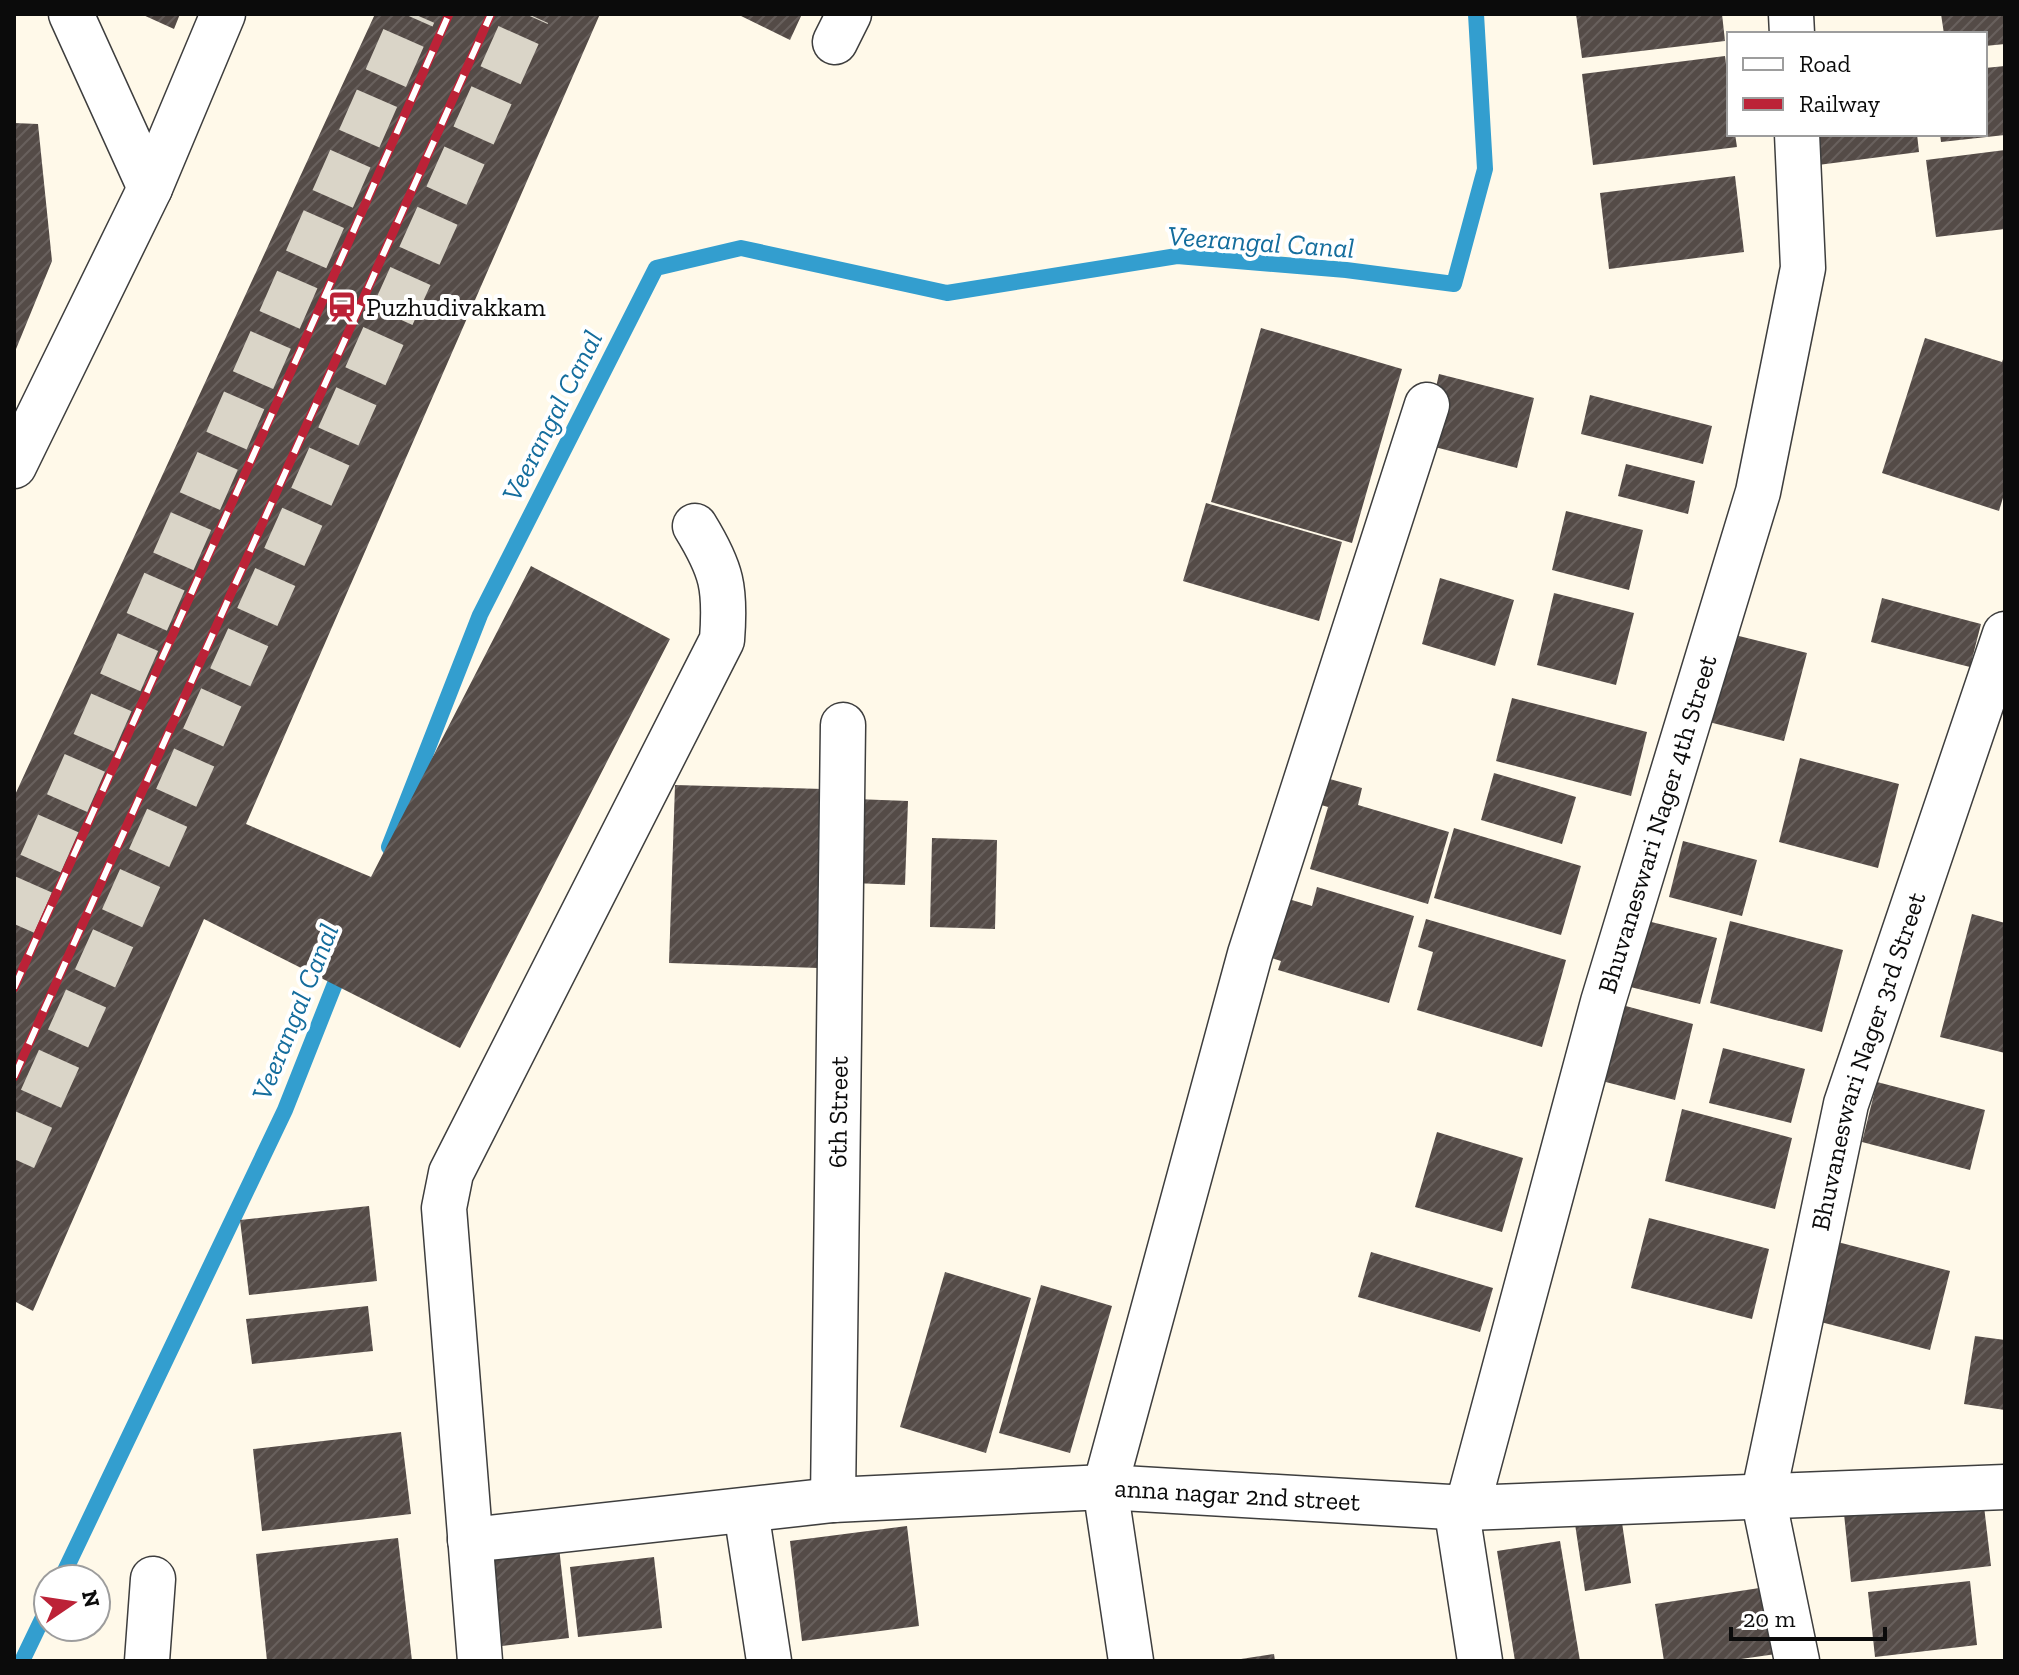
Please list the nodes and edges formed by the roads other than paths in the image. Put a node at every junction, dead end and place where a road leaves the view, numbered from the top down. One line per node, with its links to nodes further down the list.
1 (71, 14): 4 (street)
2 (223, 14): 4 (street)
3 (1797, 136): 14 (street, Bhuvaneswari Nager 4th Street)
4 (150, 188): 6 (street)
5 (1427, 405): 10 (street)
6 (14, 466)
7 (695, 526): 16 (street)
8 (2005, 634): 12 (street, Bhuvaneswari Nager 3rd Street)
9 (843, 725): 13 (street, 6th Street)
10 (1105, 1487): 13 (street, anna nagar 2nd street); 14 (street, anna nagar 2nd street); 21 (street)
11 (2005, 1487): 12 (street, anna nagar 2nd street)
12 (1763, 1497): 14 (street, anna nagar 2nd street); 23 (street)
13 (833, 1500): 15 (street, anna nagar 2nd street)
14 (1462, 1507): 22 (street)
15 (746, 1511): 16 (street, anna nagar 2nd street); 20 (street)
16 (470, 1540): 19 (street)
17 (153, 1579): 18 (street)
18 (147, 1661)
19 (480, 1661)
20 (769, 1661)
21 (1131, 1661)
22 (1480, 1661)
23 (1797, 1661)

